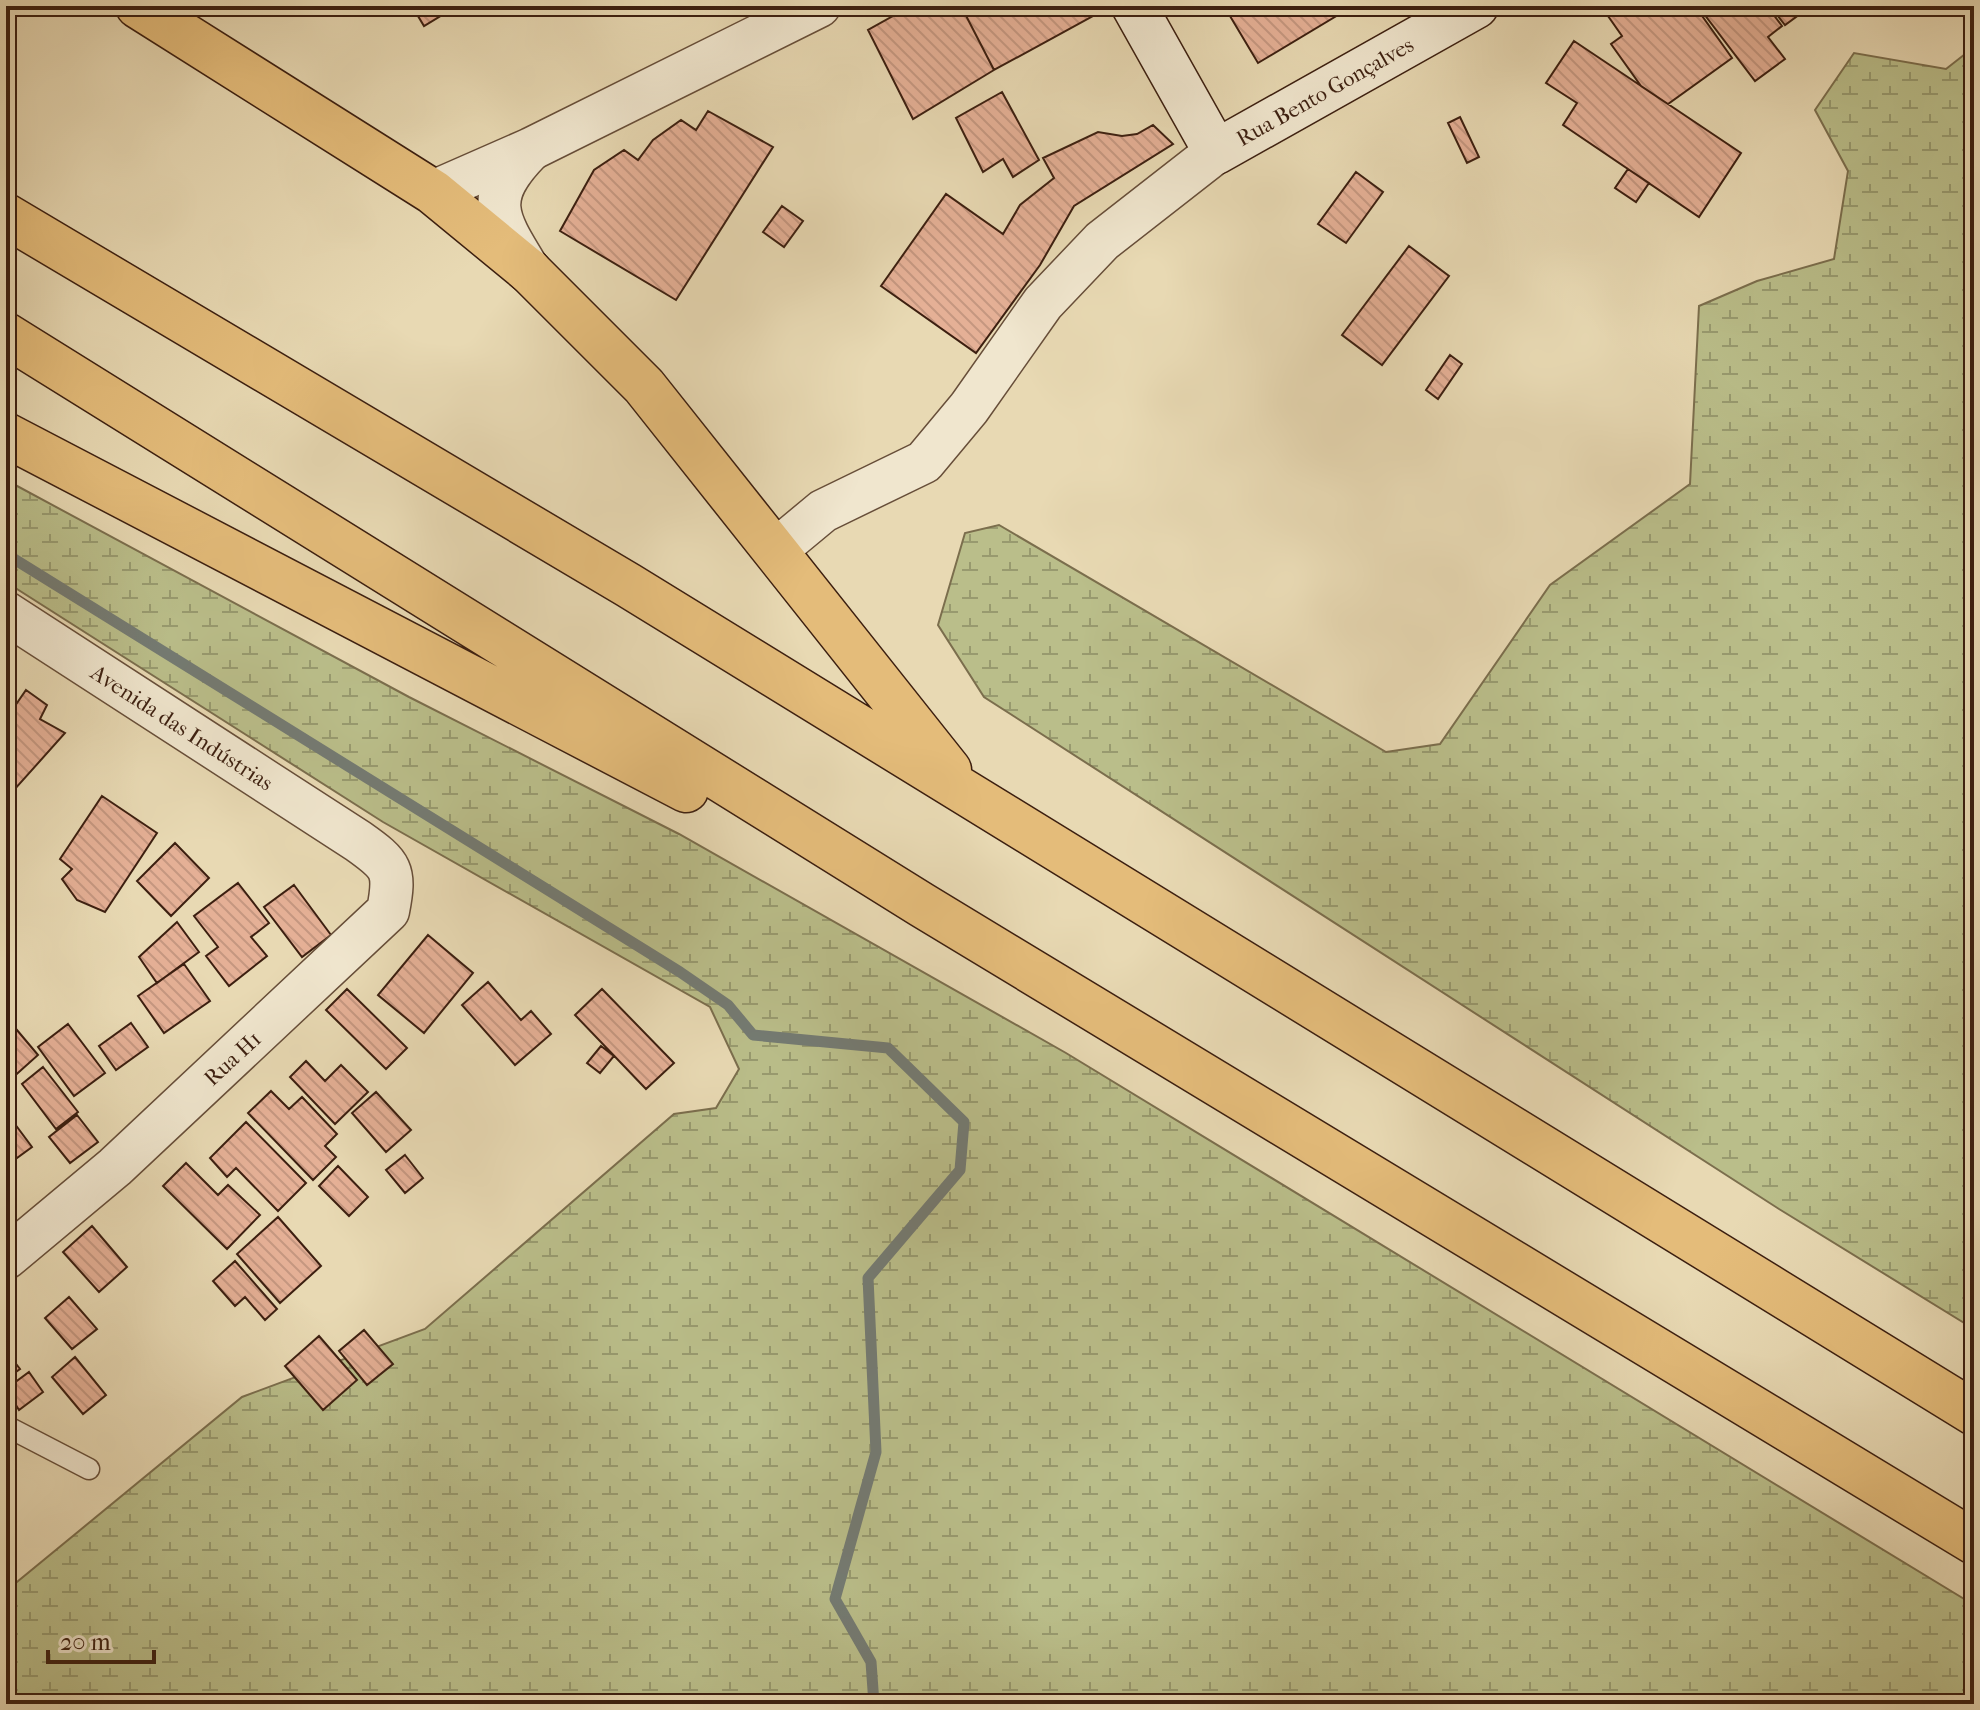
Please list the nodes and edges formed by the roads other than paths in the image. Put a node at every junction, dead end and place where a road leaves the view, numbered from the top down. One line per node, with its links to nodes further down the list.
1 (138, 6): 7 (main road)
2 (819, 6): 5 (street)
3 (1134, 6): 6 (street)
4 (1476, 6): 6 (street, Rua Bento Gonçalves)
5 (531, 149): 7 (street); 9 (street)
6 (1216, 152): 12 (street)
7 (433, 192): 9 (main road)
8 (6, 216): 14 (main road)
9 (529, 271): 12 (main road)
10 (6, 335): 16 (main road)
11 (6, 435): 16 (main road)
12 (776, 550): 14 (main road)
13 (6, 613): 15 (street, Avenida das Indústrias)
14 (967, 794): 18 (main road)
15 (358, 841): 17 (street, Rua H1)
16 (922, 905): 21 (main road)
17 (6, 1258)
18 (1974, 1413)
19 (6, 1426): 20 (lane)
20 (89, 1469)
21 (1974, 1542)

